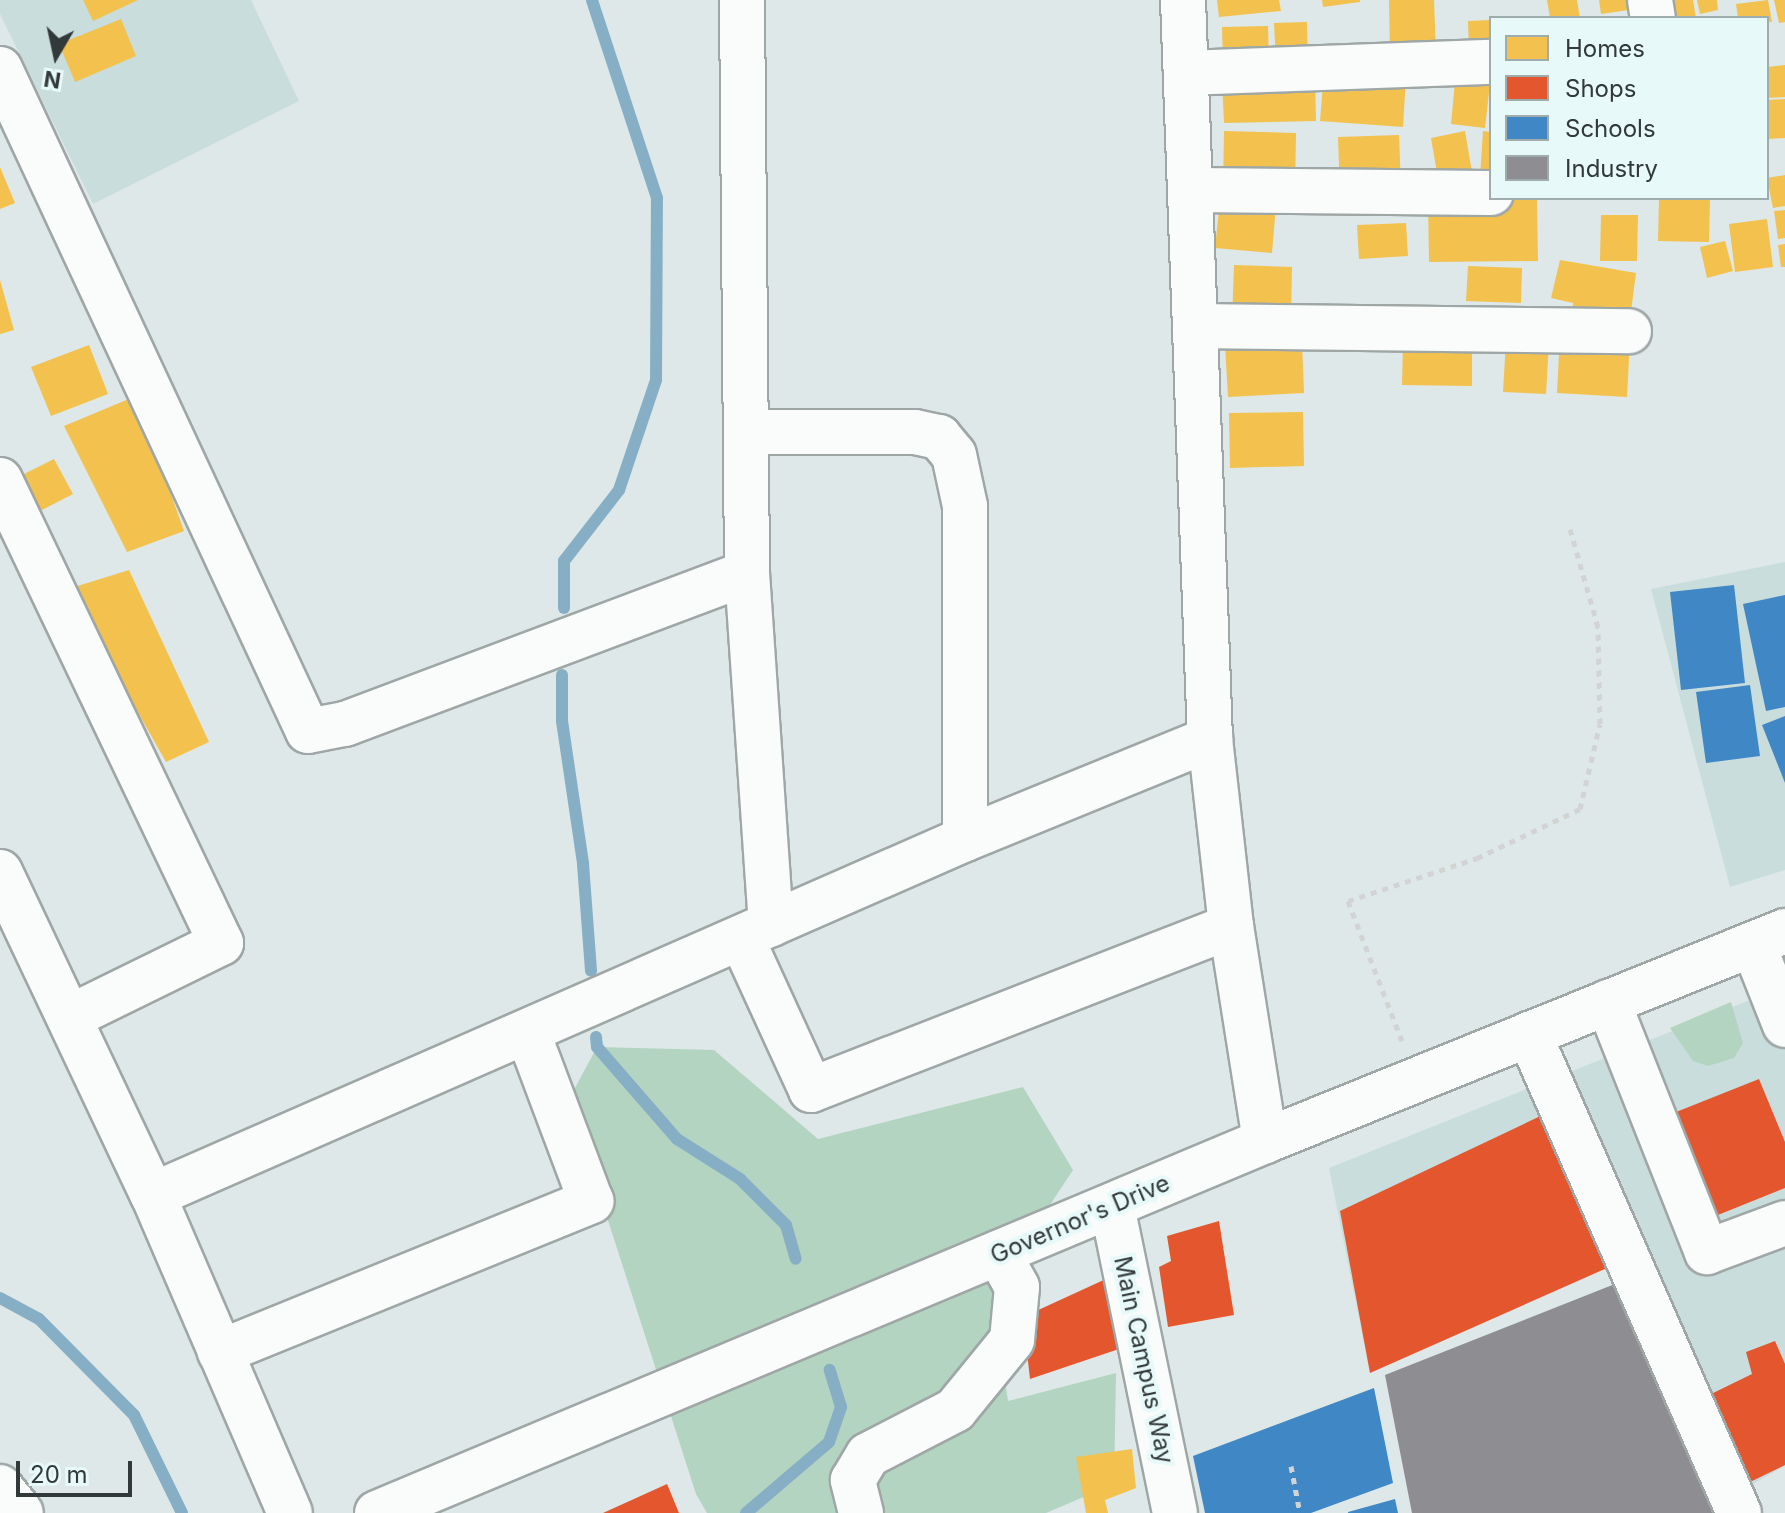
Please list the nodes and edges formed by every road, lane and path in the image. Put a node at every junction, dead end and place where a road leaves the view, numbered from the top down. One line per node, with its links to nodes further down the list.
1 (742, 0): 10 (street)
2 (1183, 0): 5 (street)
3 (1489, 62): 5 (street)
4 (0, 69): 13 (street)
5 (1186, 73): 6 (street)
6 (1192, 190): 7 (street); 8 (street)
7 (1489, 193)
8 (1195, 326): 9 (street); 14 (street)
9 (1629, 331)
10 (748, 432): 13 (street); 15 (street)
11 (0, 480): 21 (street)
12 (1570, 529): 25 (path)
13 (747, 573): 18 (street)
14 (1210, 739): 15 (street); 17 (street)
15 (965, 839): 18 (street)
16 (0, 872): 21 (street)
17 (1231, 926): 18 (street); 26 (street)
18 (756, 931): 23 (street)
19 (1769, 938): 20 (street, Governor's Drive); 22 (street)
20 (1608, 1002): 24 (street, Governor's Drive); 29 (street)
21 (70, 1017): 27 (street)
22 (1785, 1025)
23 (528, 1033): 27 (street); 31 (street)
24 (1529, 1034): 25 (street, Governor's Drive); 40 (street)
25 (1417, 1079): 26 (street, Governor's Drive)
26 (1265, 1141): 28 (street, Governor's Drive)
27 (153, 1195): 31 (street)
28 (1112, 1206): 30 (street, Governor's Drive); 38 (street, Main Campus Way)
29 (1785, 1223)
30 (998, 1253): 36 (street, Governor's Drive); 37 (street)
31 (220, 1352): 35 (street)
32 (1291, 1466): 39 (path)
33 (0, 1487): 34 (street)
34 (21, 1513)
35 (290, 1513)
36 (377, 1513)
37 (861, 1513)
38 (1175, 1513)
39 (1300, 1513)
40 (1739, 1513)

